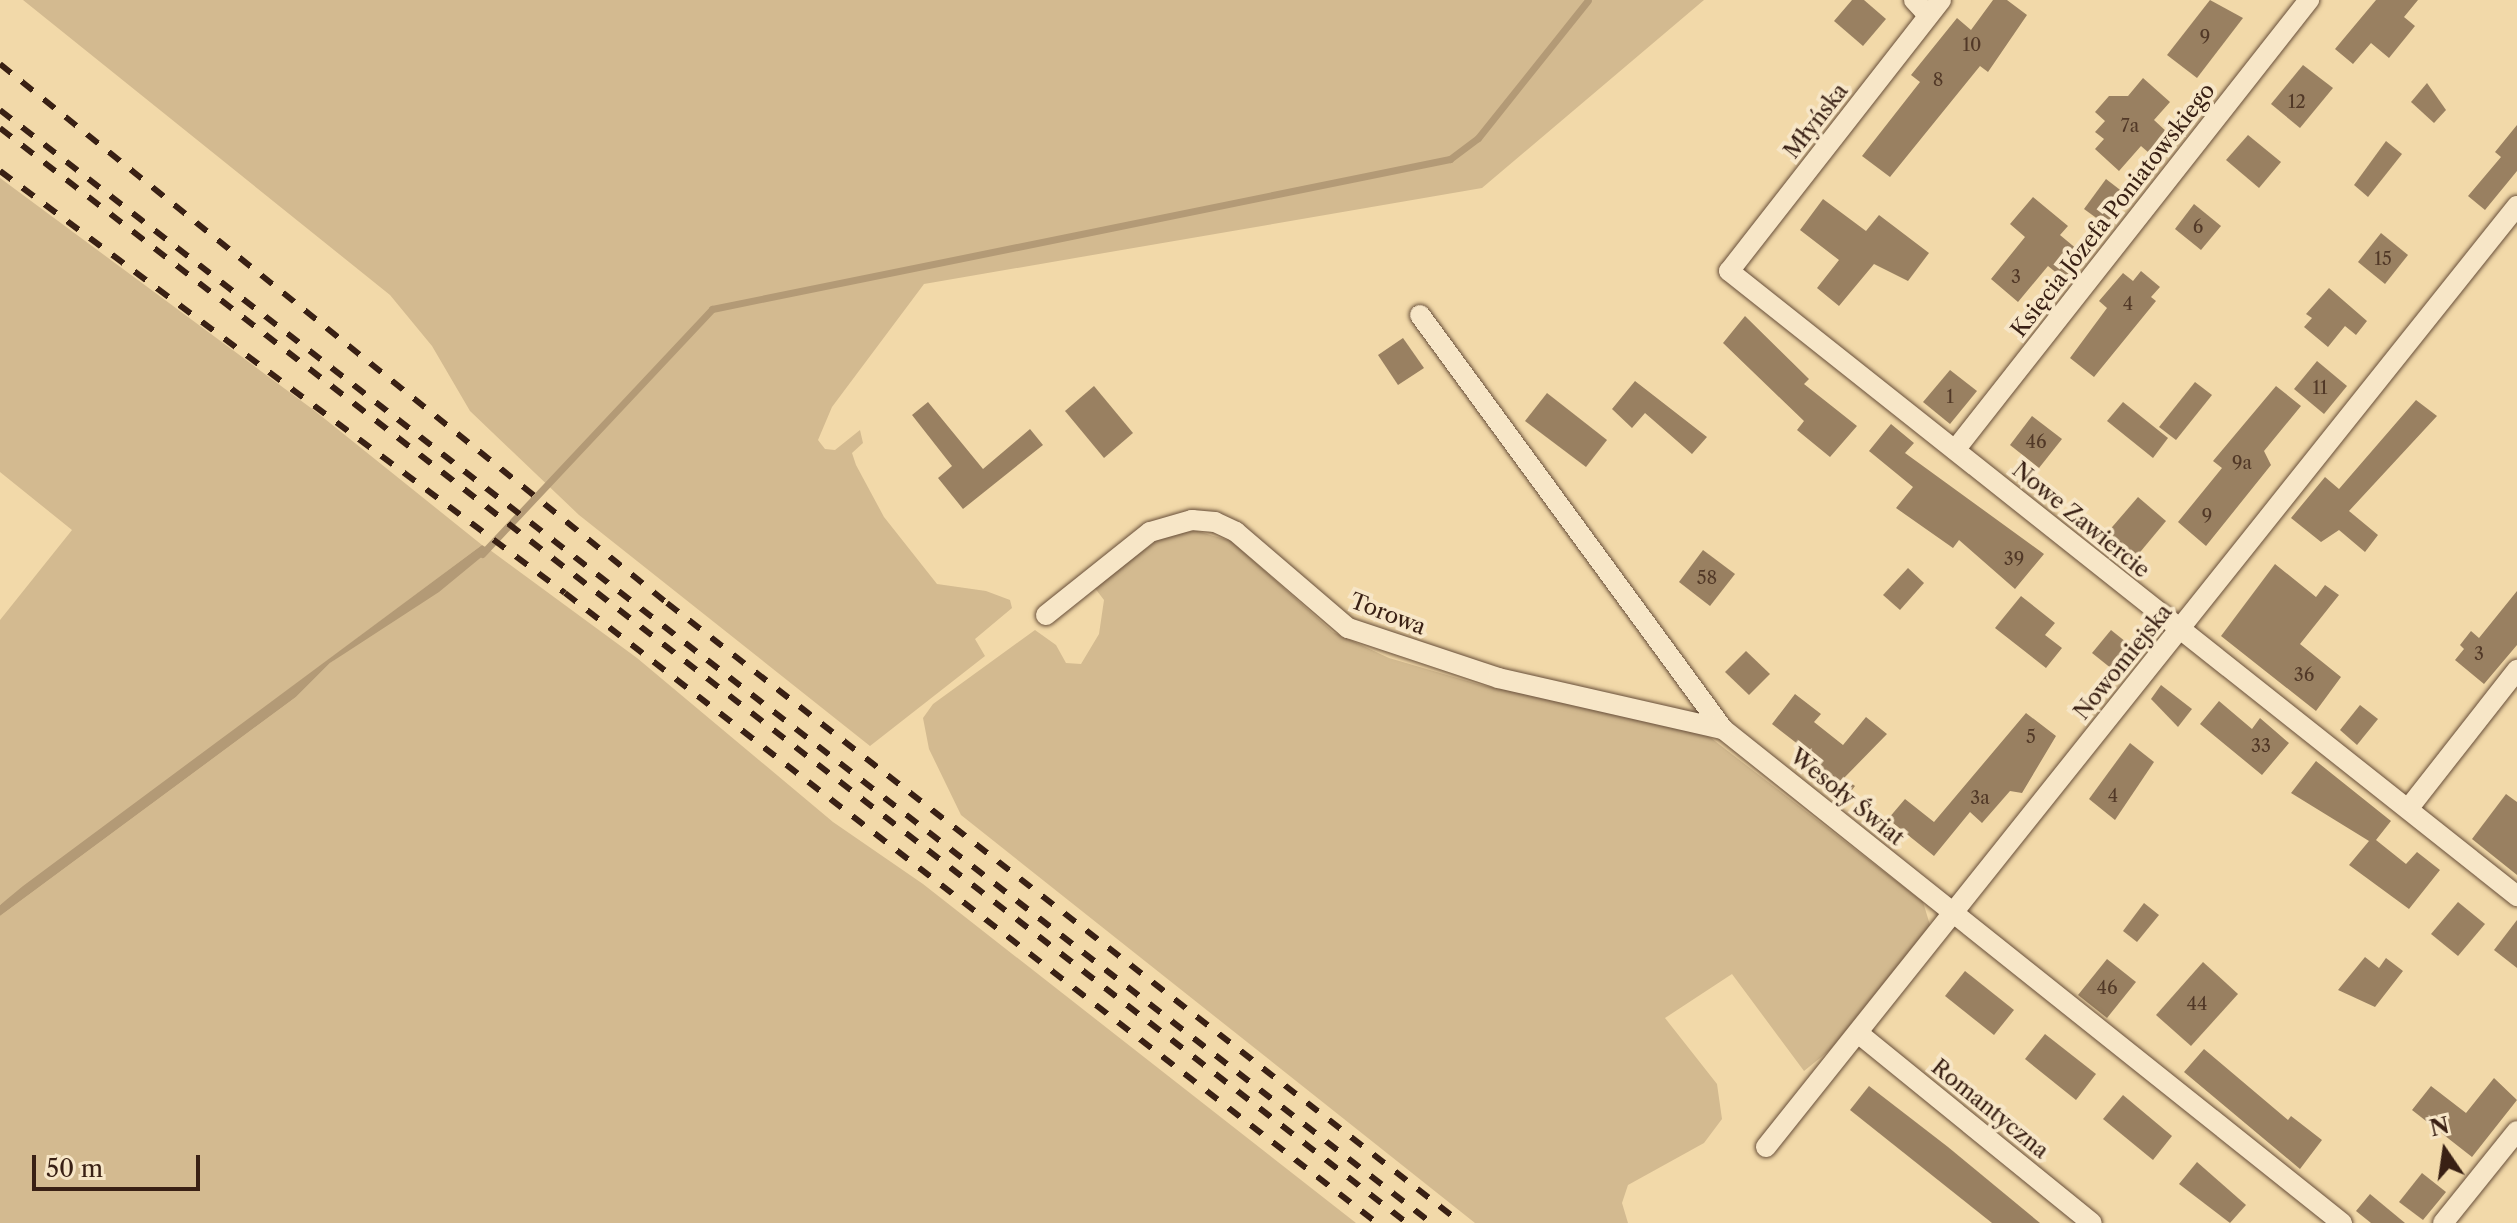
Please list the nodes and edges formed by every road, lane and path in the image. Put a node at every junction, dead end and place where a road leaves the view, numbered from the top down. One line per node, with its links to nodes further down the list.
1 (2309, 0): 6 (street, Księcia Józefa Poniatowskiego)
2 (1928, 5): 4 (street, Młyńska)
3 (2517, 206): 8 (street, Nowomiejska)
4 (1729, 271): 6 (street, Nowe Zawiercie)
5 (1420, 315): 10 (street, Wesoły Świat)
6 (1955, 450): 8 (street, Nowe Zawiercie)
7 (1046, 615): 10 (street, Torowa)
8 (2180, 630): 11 (street, Nowe Zawiercie); 13 (street, Nowomiejska)
9 (2517, 670): 11 (street)
10 (1723, 729): 13 (street, Wesoły Świat)
11 (2408, 809): 12 (street, Nowe Zawiercie)
12 (2517, 896)
13 (1951, 911): 14 (street, Nowomiejska); 18 (street, Wesoły Świat)
14 (1858, 1033): 16 (street, Nowomiejska); 17 (street, Romantyczna)
15 (2517, 1131): 19 (street)
16 (1766, 1147)
17 (2092, 1223)
18 (2342, 1223)
19 (2443, 1223)

